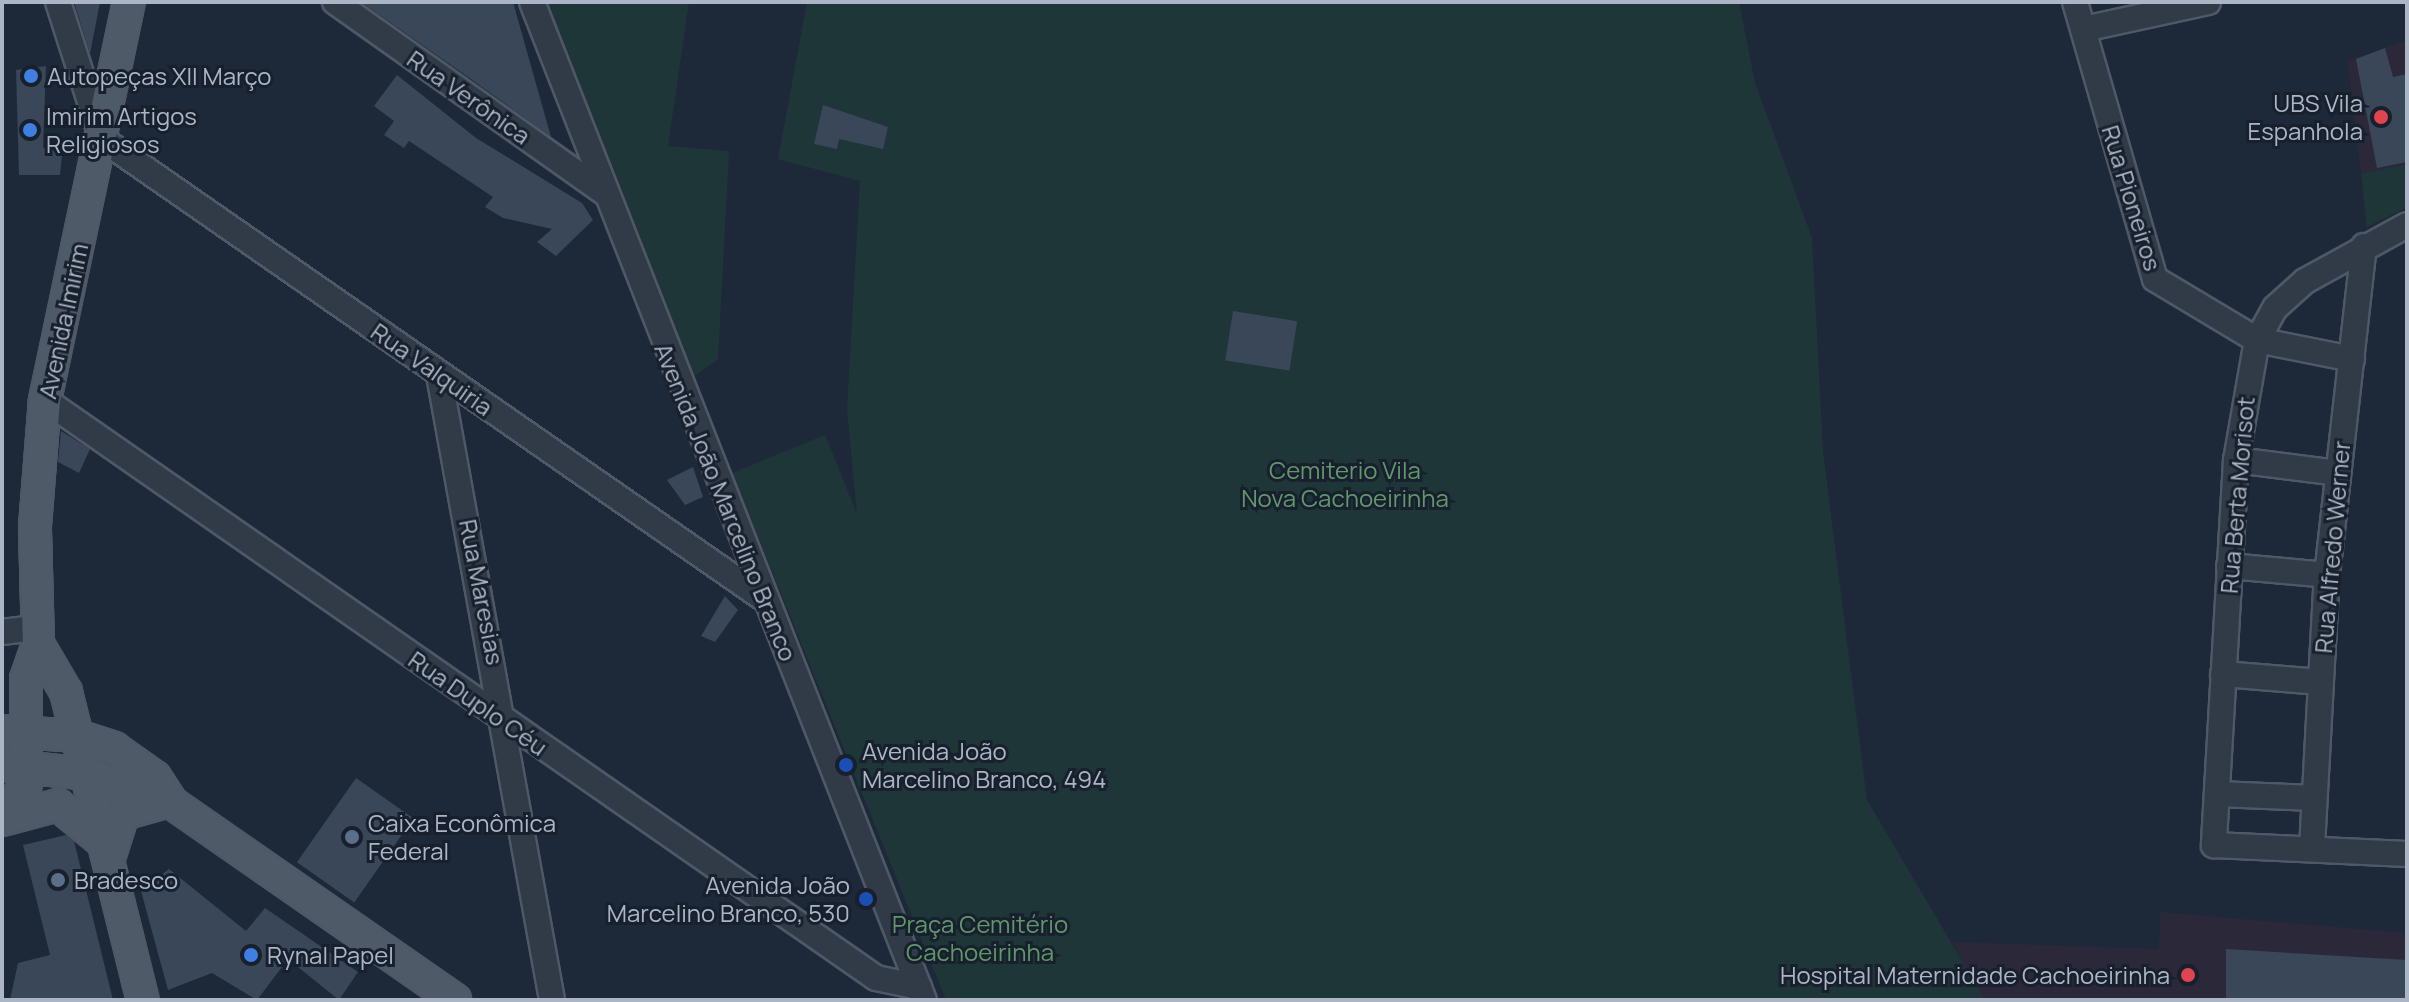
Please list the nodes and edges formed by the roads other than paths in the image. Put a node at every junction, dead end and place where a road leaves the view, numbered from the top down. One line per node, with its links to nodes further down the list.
1 (58, 2): 9 (street)
2 (129, 2): 8 (main road, Avenida Imirim)
3 (335, 2): 11 (street, Rua Verônica)
4 (532, 2): 11 (street, Avenida João Marcelino Branco)
5 (2075, 2): 7 (street, Rua Pioneiros)
6 (2208, 2): 7 (street)
7 (2084, 29): 14 (street, Rua Pioneiros)
8 (117, 59): 9 (street); 10 (main road, Avenida Imirim)
9 (76, 61): 10 (street)
10 (102, 139): 16 (street, Rua Valquiria); 17 (main road, Avenida Imirim)
11 (603, 192): 22 (street, Avenida João Marcelino Branco)
12 (2407, 225): 13 (street, Rua Berta Morisot)
13 (2364, 246): 14 (street, Rua Berta Morisot); 15 (street, Rua Alfredo Werner)
14 (2257, 340): 15 (street, Rua Pioneiros); 18 (street, Rua Berta Morisot)
15 (2352, 359): 19 (street, Rua Alfredo Werner)
16 (439, 375): 22 (street, Rua Valquiria); 27 (street, Rua Maresias)
17 (45, 400): 24 (main road, Avenida Imirim); 27 (street, Rua Duplo Céu)
18 (2236, 460): 19 (street); 20 (street, Rua Berta Morisot)
19 (2337, 473): 21 (street, Rua Alfredo Werner)
20 (2229, 566): 21 (street); 25 (street, Rua Berta Morisot)
21 (2327, 575): 26 (street, Rua Alfredo Werner)
22 (763, 598): 39 (street, Avenida João Marcelino Branco)
23 (2, 632): 24 (street)
24 (38, 636): 28 (main road, Avenida Imirim); 29 (main road)
25 (2223, 674): 26 (street); 32 (street, Rua Berta Morisot)
26 (2321, 682): 33 (street, Rua Alfredo Werner)
27 (507, 724): 39 (street, Rua Duplo Céu); 42 (street, Rua Maresias)
28 (15, 730): 29 (main road); 30 (main road, Avenida Imirim)
29 (78, 736): 31 (main road); 34 (main road)
30 (14, 766): 31 (main road); 35 (main road, Avenida Imirim)
31 (87, 774): 34 (main road); 37 (main road)
32 (2217, 794): 33 (street); 36 (street, Rua Berta Morisot)
33 (2314, 798): 36 (street, Rua Alfredo Werner)
34 (172, 803): 37 (main road); 41 (main road)
35 (2, 821): 37 (main road)
36 (2312, 848): 38 (street)
37 (106, 853): 40 (main road)
38 (2407, 854)
39 (922, 994)
40 (143, 1000)
41 (455, 1000)
42 (552, 1000)

